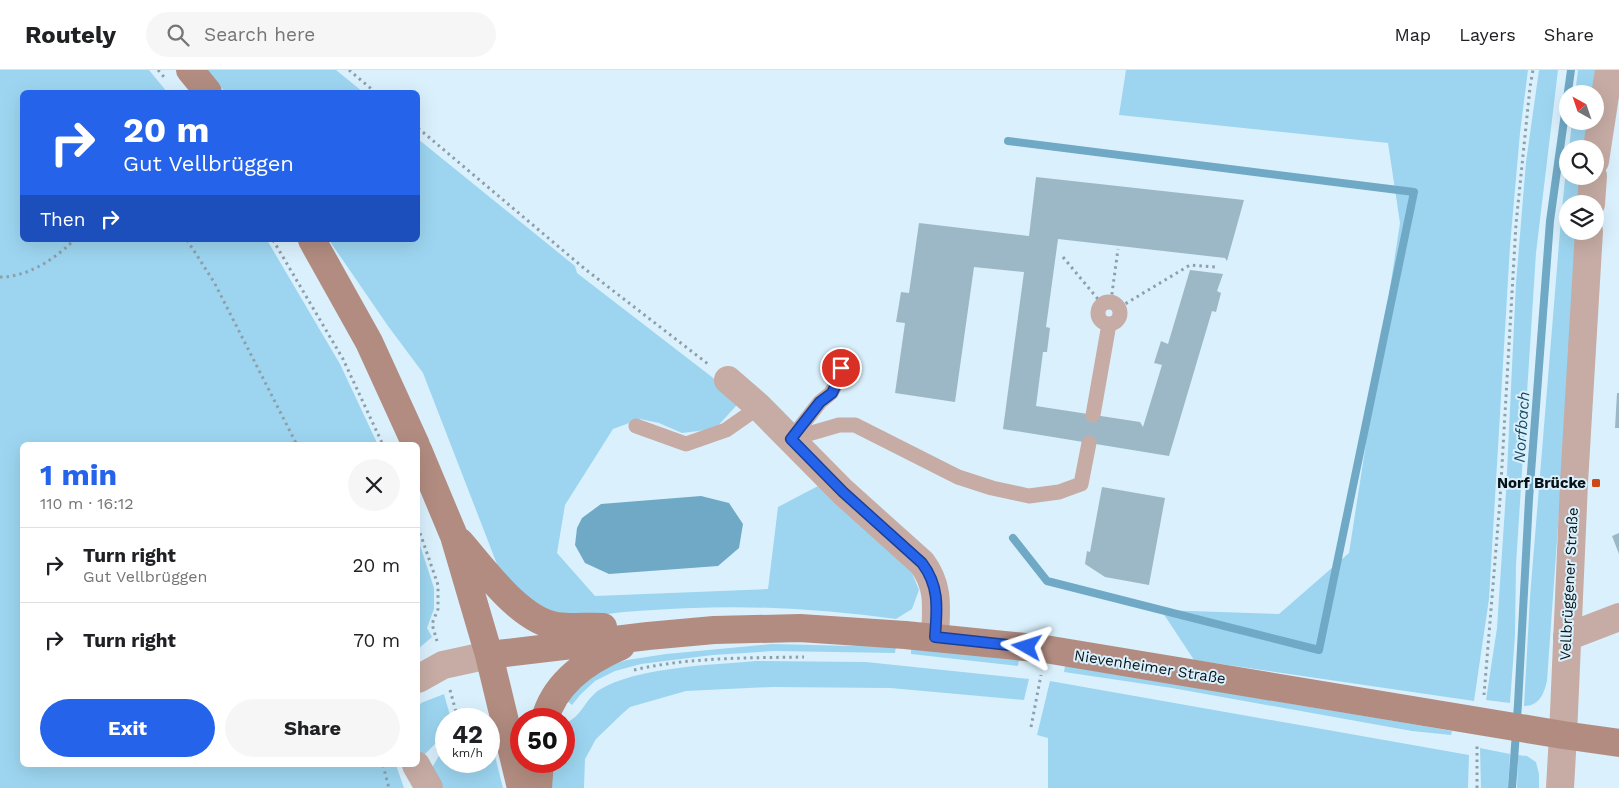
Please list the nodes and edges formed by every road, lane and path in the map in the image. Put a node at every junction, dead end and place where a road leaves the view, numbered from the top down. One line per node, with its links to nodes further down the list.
1 (190, 70): 5 (main road)
2 (349, 70): 6 (path)
3 (1534, 70): 44 (path)
4 (1608, 70): 8 (street)
5 (206, 90)
6 (373, 90)
7 (420, 130): 20 (path)
8 (1598, 140)
9 (1587, 240): 35 (street, Vellbrüggener Straße)
10 (72, 242): 17 (path)
11 (188, 242): 25 (path)
12 (274, 242): 26 (path)
13 (313, 242): 27 (main road)
14 (1118, 249): 18 (path)
15 (1063, 257): 18 (path)
16 (1216, 268): 18 (path)
17 (0, 277)
18 (1111, 304): 22 (lane)
19 (841, 368): 24 (lane)
20 (728, 380): 21 (street)
21 (759, 407): 23 (lane); 24 (street)
22 (1093, 415)
23 (636, 426)
24 (791, 439): 28 (lane); 34 (street)
25 (295, 442)
26 (382, 442)
27 (415, 442)
28 (1089, 443)
29 (420, 455): 31 (main road)
30 (420, 533): 39 (path)
31 (454, 536): 33 (main road); 37 (main road)
32 (1619, 617): 35 (street)
33 (648, 636): 34 (main road, Nievenheimer Straße); 37 (main road); 43 (main road)
34 (935, 637): 36 (main road, Nievenheimer Straße)
35 (1567, 637): 46 (street, Vellbrüggener Straße)
36 (1046, 650): 44 (main road, Nievenheimer Straße); 45 (path)
37 (489, 655): 39 (street); 53 (main road)
38 (812, 656): 40 (path)
39 (443, 665): 41 (street); 42 (path)
40 (627, 672)
41 (420, 678)
42 (455, 708)
43 (549, 708)
44 (1480, 721): 46 (main road, Nievenheimer Straße); 55 (path)
45 (1031, 727)
46 (1562, 735): 47 (main road, Nievenheimer Straße); 56 (street, Vellbrüggener Straße)
47 (1619, 743)
48 (384, 767): 51 (path)
49 (417, 767): 52 (street)
50 (539, 773): 54 (main road)
51 (390, 788)
52 (429, 788)
53 (521, 788)
54 (538, 788)
55 (1477, 788)
56 (1560, 788)

